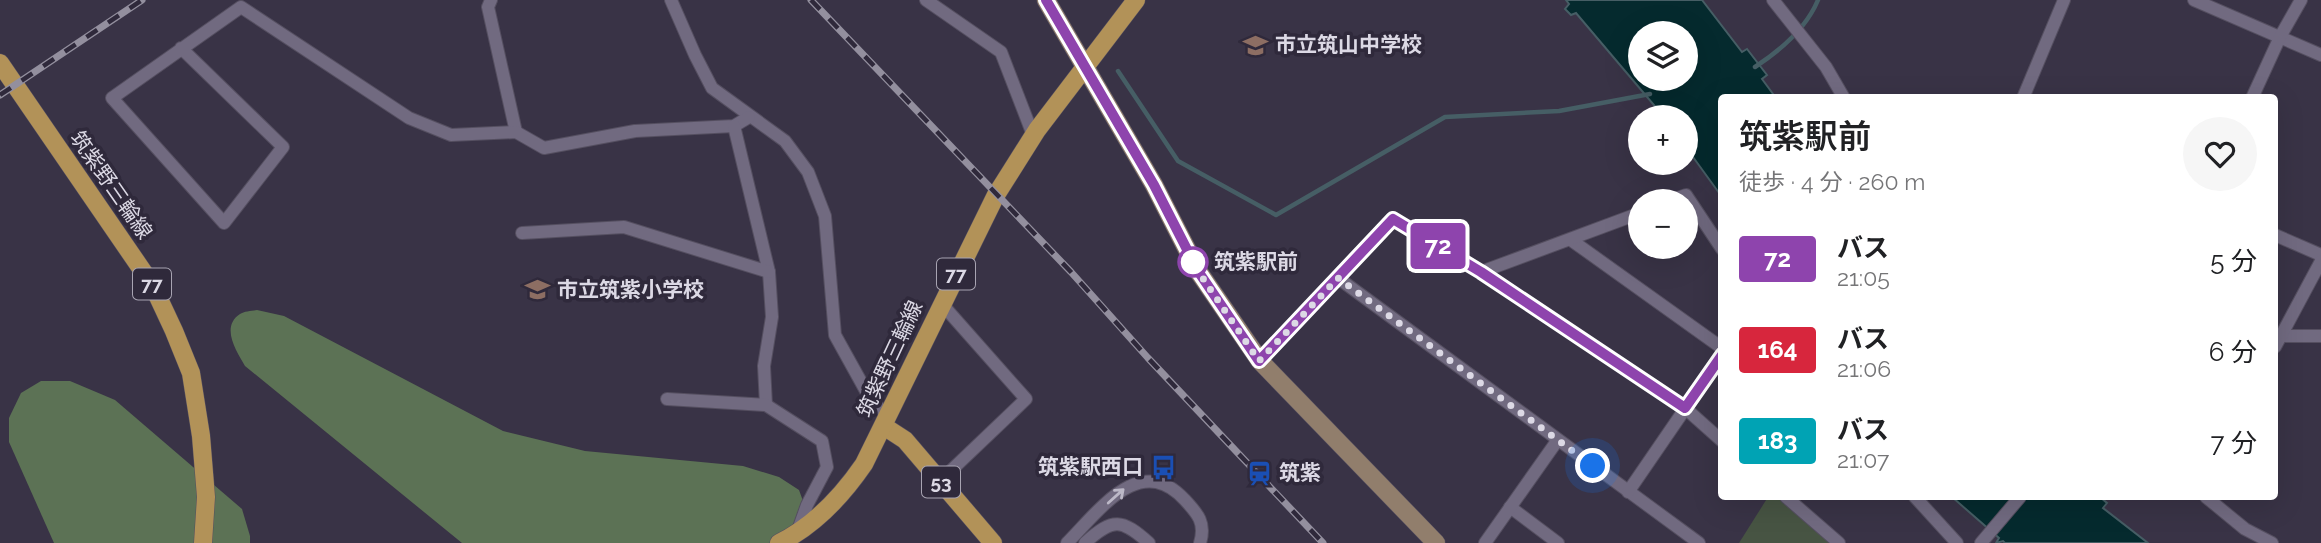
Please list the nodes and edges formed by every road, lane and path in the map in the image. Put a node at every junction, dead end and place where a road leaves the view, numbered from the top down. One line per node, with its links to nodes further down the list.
1 (491, 0): 21 (street)
2 (671, 0): 19 (street)
3 (926, 0): 22 (street)
4 (1046, 0): 15 (street)
5 (1136, 0): 15 (main road, 筑紫野三輪線 / 77)
6 (1773, 0): 16 (street)
7 (2064, 0): 17 (street)
8 (2194, 0): 10 (street)
9 (2301, 0): 11 (street)
10 (2217, 4): 11 (street)
11 (2280, 37): 13 (street); 18 (street)
12 (181, 48): 12 (street); 21 (street)
13 (2321, 55)
14 (0, 63): 55 (main road, 筑紫野三輪線 / 77)
15 (1084, 66): 22 (main road, 筑紫野三輪線 / 77); 39 (street)
16 (1842, 94)
17 (2025, 94)
18 (2254, 94)
19 (749, 117): 20 (street); 44 (street)
20 (734, 126): 21 (street); 31 (street)
21 (516, 132)
22 (1033, 135): 34 (main road, 筑紫野三輪線 / 77)
23 (1698, 213): 28 (street)
24 (1628, 218): 27 (street)
25 (522, 233): 31 (street)
26 (2278, 236): 29 (street)
27 (1571, 240): 32 (street); 38 (street)
28 (1718, 243)
29 (2321, 255)
30 (2321, 261): 35 (street)
31 (769, 272): 42 (street)
32 (1481, 272): 33 (street); 43 (street)
33 (1338, 278): 39 (street); 46 (street)
34 (942, 303): 44 (main road, 筑紫野三輪線 / 77); 47 (street)
35 (2283, 336): 36 (street); 37 (street)
36 (2321, 336)
37 (2278, 343)
38 (1718, 345)
39 (1259, 361): 62 (street)
40 (1718, 361): 43 (street)
41 (667, 399): 42 (street)
42 (766, 405): 54 (street)
43 (1685, 408): 45 (street); 48 (street)
44 (887, 422): 47 (main road, 53); 54 (main road, 筑紫野三輪線 / 77)
45 (1718, 437)
46 (1558, 441): 48 (street); 53 (street)
47 (940, 481): 57 (main road, 53)
48 (1628, 492): 65 (street)
49 (1789, 500): 66 (street)
50 (1918, 500): 67 (street)
51 (2017, 500): 68 (street)
52 (2210, 500): 69 (street)
53 (1510, 508): 63 (street); 64 (street)
54 (796, 534): 56 (main road, 筑紫野三輪線 / 77)
55 (203, 543)
56 (779, 543)
57 (993, 543)
58 (1067, 543): 61 (street, one-way to 61)
59 (1085, 543): 60 (street)
60 (1149, 543)
61 (1200, 543)
62 (1436, 543)
63 (1485, 543)
64 (1558, 543)
65 (1699, 543)
66 (1839, 543)
67 (1957, 543)
68 (1981, 543)
69 (2272, 543)

